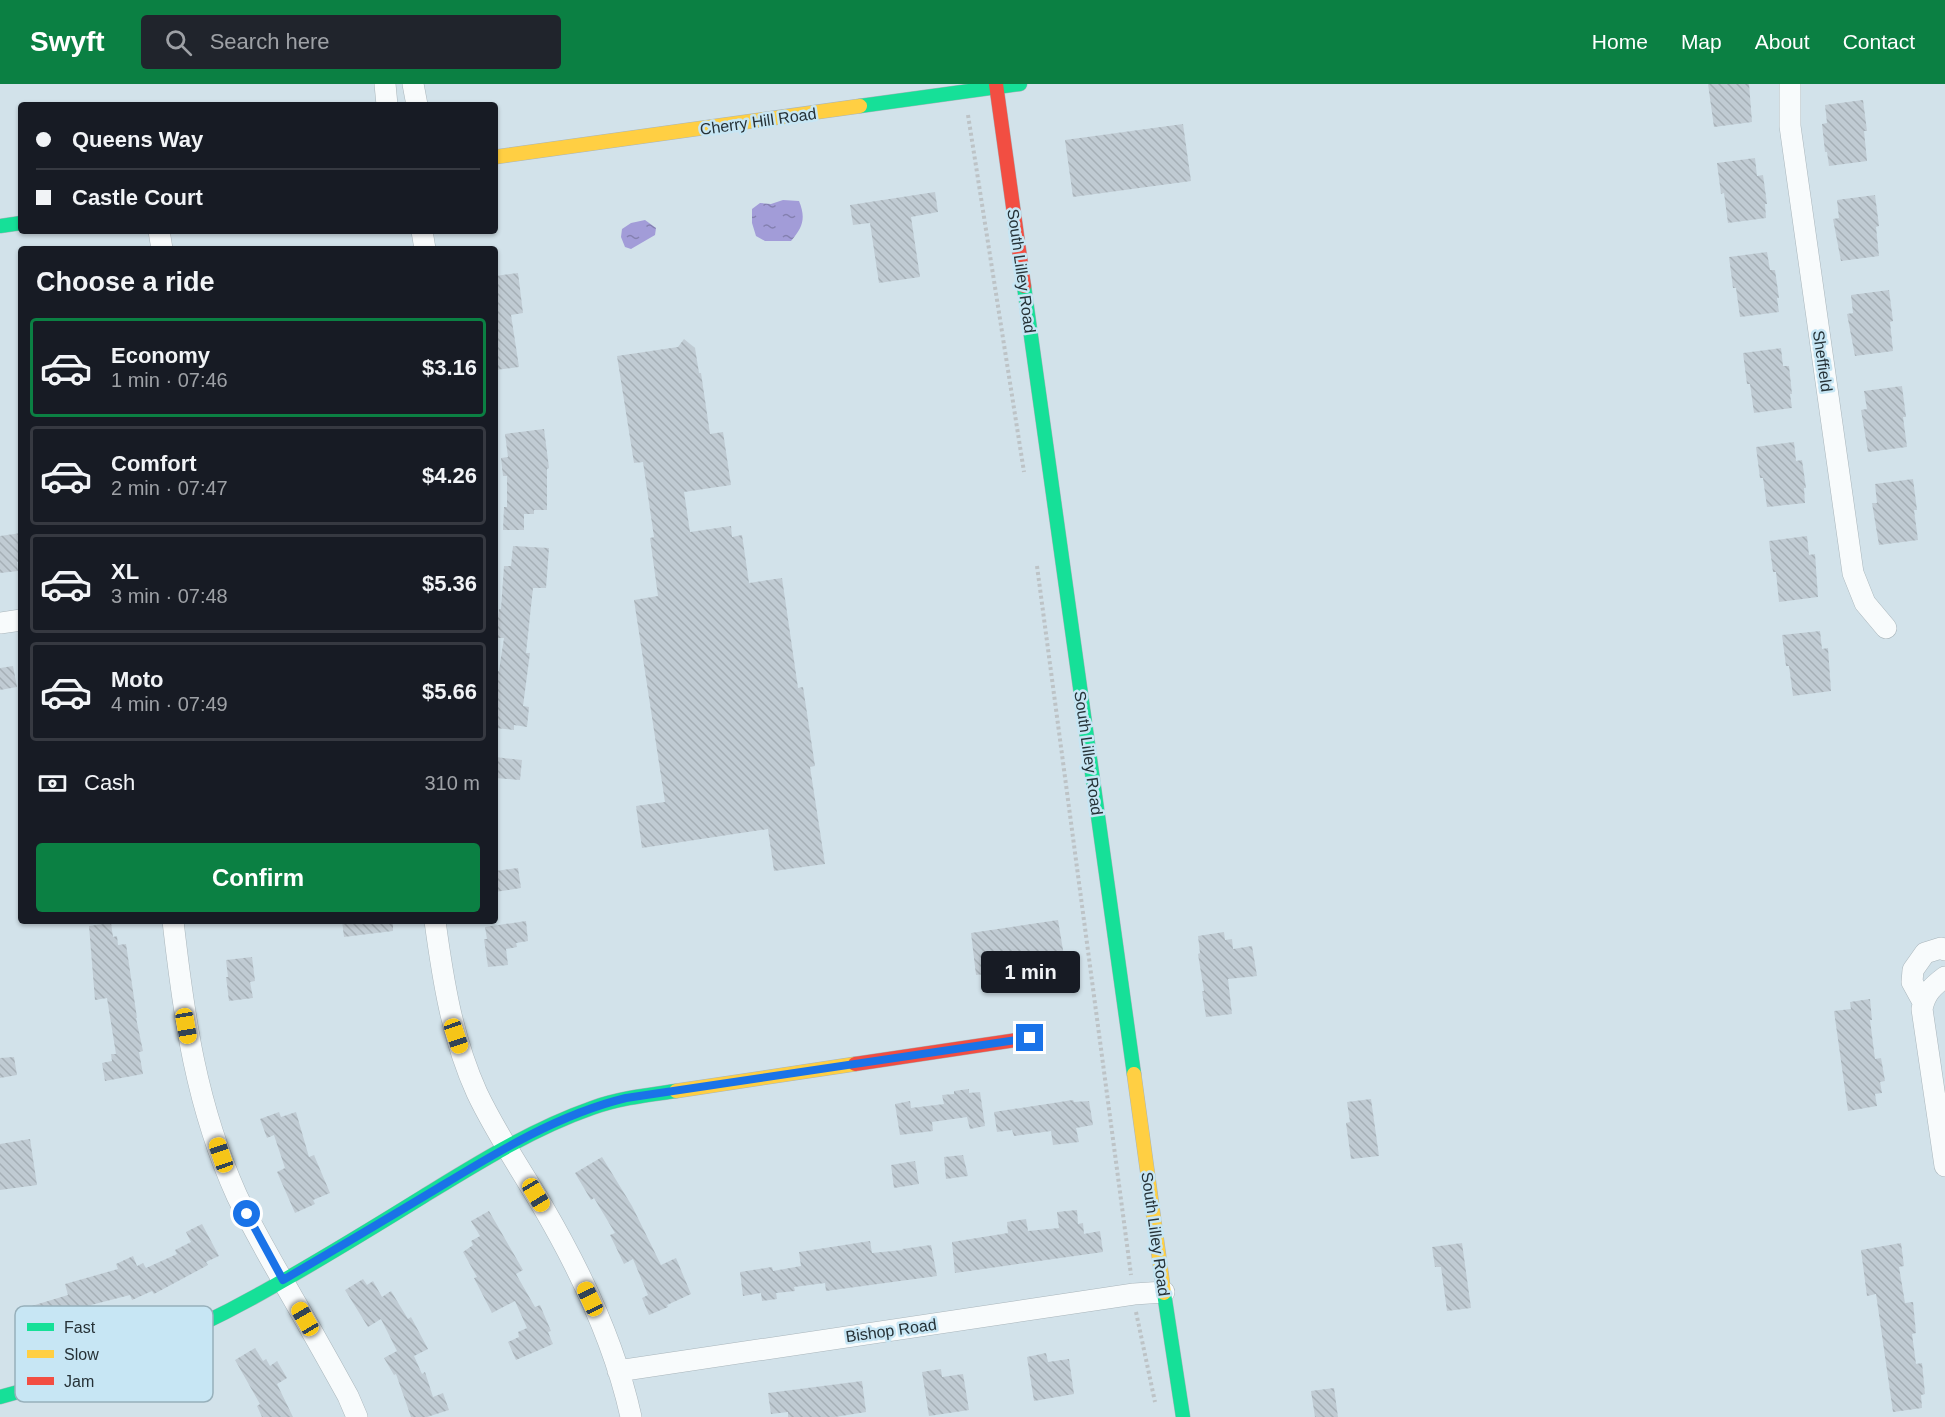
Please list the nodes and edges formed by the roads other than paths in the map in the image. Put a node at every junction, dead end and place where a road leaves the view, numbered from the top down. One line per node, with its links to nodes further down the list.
1 (385, 84): 6 (street)
2 (413, 84): 7 (street)
3 (1020, 84): 5 (street, Cherry Hill Road)
4 (1790, 84): 13 (street, Sheffield)
5 (997, 86): 8 (street, Cherry Hill Road); 23 (street, South Lilley Road)
6 (387, 102)
7 (416, 102)
8 (498, 157)
9 (18, 223): 10 (street)
10 (0, 226)
11 (18, 620): 12 (street)
12 (0, 623)
13 (1886, 628)
14 (173, 924): 22 (street)
15 (435, 924): 20 (street)
16 (1945, 950): 18 (street)
17 (1945, 977): 18 (street)
18 (1923, 1002): 21 (street)
19 (1030, 1038): 20 (street)
20 (507, 1147): 22 (street); 25 (street)
21 (1945, 1166)
22 (283, 1280): 24 (street); 28 (street)
23 (1164, 1292): 25 (street, Bishop Road); 30 (street, South Lilley Road)
24 (213, 1320)
25 (618, 1371): 29 (street)
26 (15, 1393): 27 (street)
27 (0, 1397)
28 (357, 1417)
29 (631, 1417)
30 (1183, 1417)

